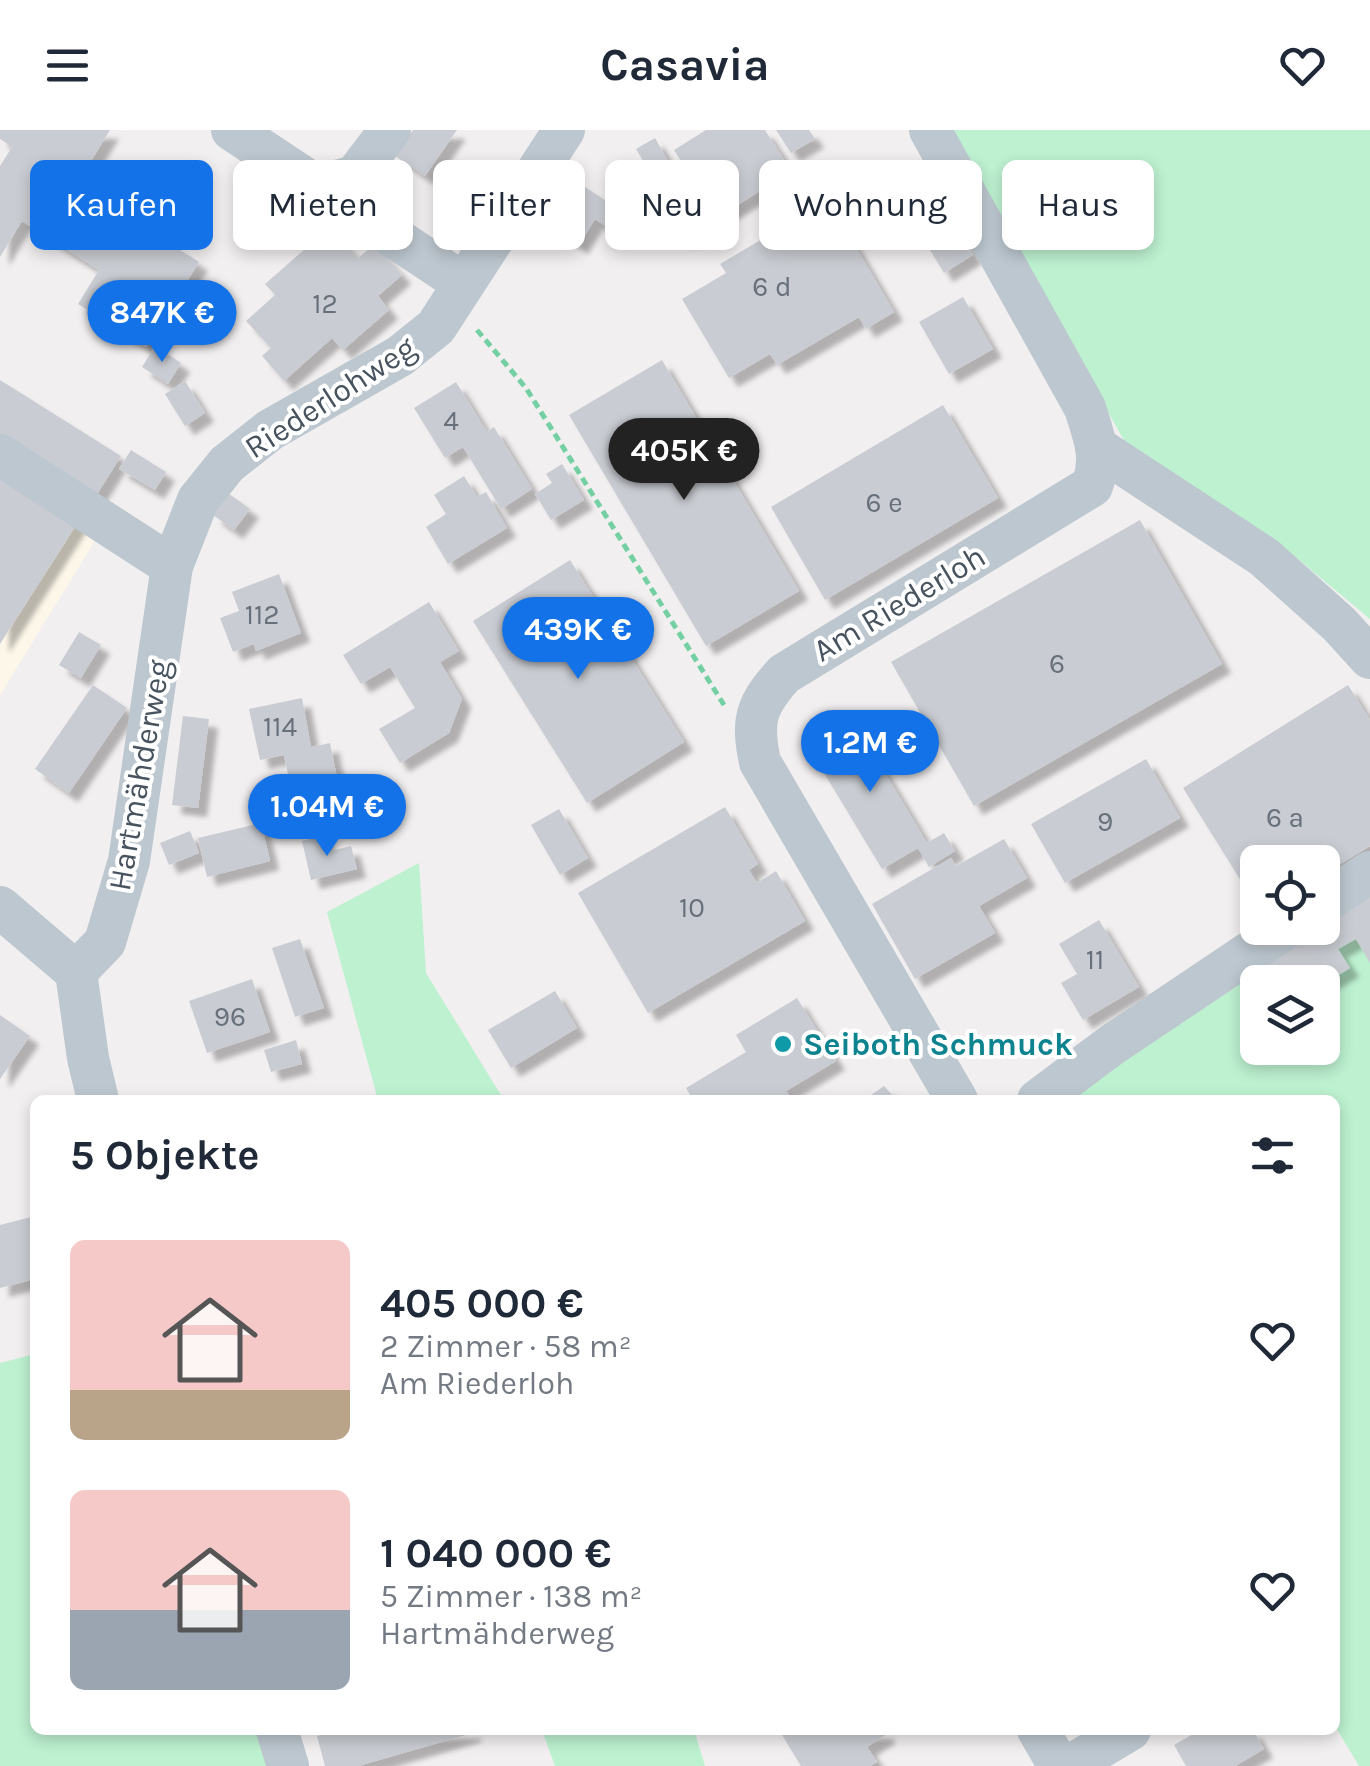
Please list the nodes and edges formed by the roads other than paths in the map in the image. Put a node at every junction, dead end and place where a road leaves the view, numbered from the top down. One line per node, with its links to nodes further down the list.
1 (390, 130): 6 (street)
2 (564, 130): 8 (street, Riederlohweg)
3 (930, 130): 9 (street)
4 (239, 132): 5 (street)
5 (281, 160)
6 (367, 160)
7 (403, 250): 8 (street)
8 (458, 292): 11 (street, Riederlohweg)
9 (1098, 448): 12 (street); 19 (street, Am Riederloh)
10 (0, 455): 11 (street)
11 (172, 566): 17 (street, Hartmähderweg)
12 (1370, 658)
13 (1370, 872): 14 (street)
14 (1340, 892)
15 (4, 920): 17 (street)
16 (1261, 945): 20 (street)
17 (76, 972): 18 (street)
18 (97, 1095)
19 (954, 1095)
20 (1045, 1095)
21 (279, 1735): 24 (street)
22 (1041, 1735): 25 (street)
23 (1122, 1735): 26 (street)
24 (288, 1766)
25 (1059, 1766)
26 (1069, 1766)

